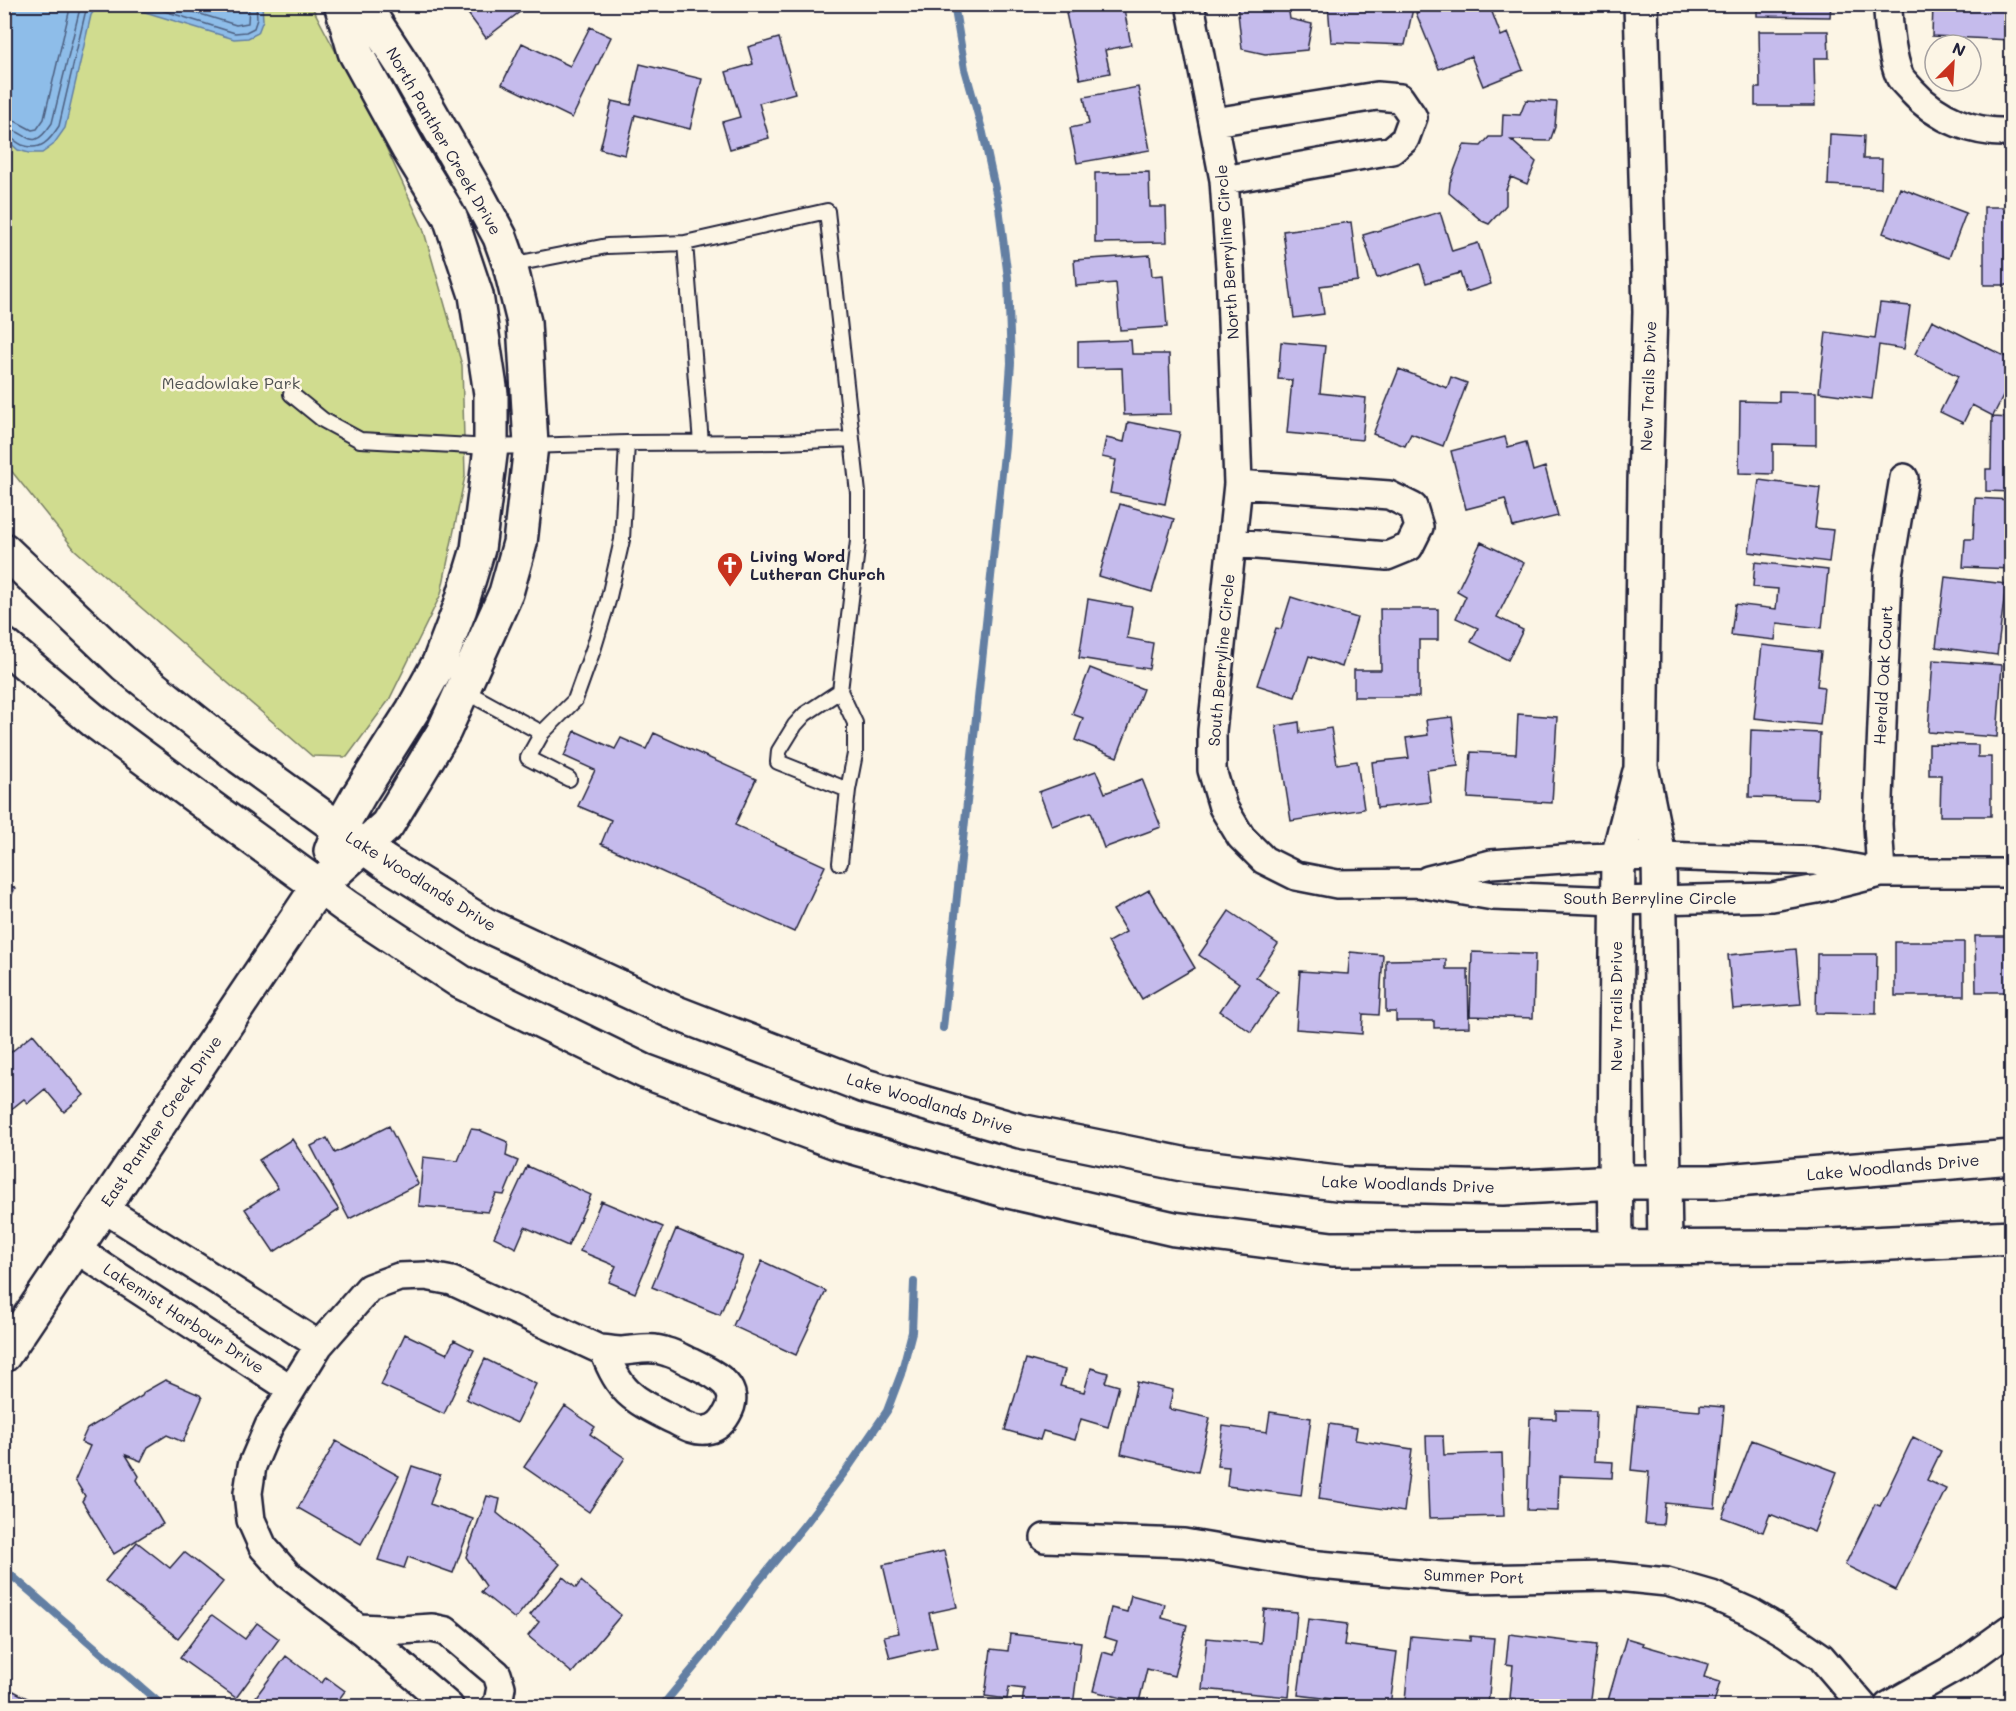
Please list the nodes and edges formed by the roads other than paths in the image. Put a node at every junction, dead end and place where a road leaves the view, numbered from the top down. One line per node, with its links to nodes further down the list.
1 (340, 4): 17 (main road, North Panther Creek Drive)
2 (359, 4): 10 (main road, North Panther Creek Drive)
3 (1190, 4): 6 (street, North Berryline Circle)
4 (1641, 4): 26 (main road, New Trails Drive)
5 (1888, 4): 7 (street)
6 (1214, 122): 8 (street, North Berryline Circle); 8 (street)
7 (2012, 132)
8 (1224, 180): 11 (street, North Berryline Circle)
9 (685, 243): 10 (lane); 13 (lane); 15 (lane)
10 (510, 265): 16 (main road, North Panther Creek Drive)
11 (1234, 359): 19 (street, South Berryline Circle)
12 (291, 394): 17 (lane)
13 (852, 439): 15 (lane); 24 (lane)
14 (627, 443): 15 (lane); 16 (lane); 25 (lane)
15 (702, 443)
16 (531, 445): 17 (lane); 23 (main road, North Panther Creek Drive)
17 (491, 447): 29 (main road, North Panther Creek Drive)
18 (1904, 478): 33 (street, Herald Oak Court)
19 (1238, 484): 20 (street, South Berryline Circle); 20 (street)
20 (1233, 543): 35 (street, South Berryline Circle)
21 (4, 550): 29 (main road, Lake Woodlands Drive)
22 (4, 645): 36 (main road)
23 (463, 690): 25 (lane); 29 (main road, North Panther Creek Drive)
24 (840, 691): 28 (lane); 28 (lane)
25 (542, 733): 27 (lane)
26 (1641, 767): 30 (main road, New Trails Drive); 31 (main road, New Trails Drive)
27 (569, 778)
28 (848, 790): 32 (lane)
29 (351, 838): 36 (main road, North Panther Creek Drive); 41 (main road, Lake Woodlands Drive)
30 (1659, 856): 31 (street, South Berryline Circle); 33 (street, South Berryline Circle); 37 (main road, New Trails Drive)
31 (1618, 857): 35 (street, South Berryline Circle); 38 (main road, New Trails Drive)
32 (840, 863)
33 (1881, 873): 34 (street, South Berryline Circle); 37 (street, South Berryline Circle)
34 (2012, 873)
35 (1418, 883): 38 (street, South Berryline Circle)
36 (318, 887): 42 (main road, East Panther Creek Drive); 45 (main road)
37 (1660, 900): 38 (street, South Berryline Circle); 40 (main road, New Trails Drive)
38 (1617, 901): 41 (main road, New Trails Drive)
39 (2012, 1157): 40 (main road, Lake Woodlands Drive)
40 (1663, 1181): 41 (main road, Lake Woodlands Drive); 44 (main road, New Trails Drive)
41 (1615, 1182): 45 (main road, New Trails Drive)
42 (104, 1208): 46 (main road, East Panther Creek Drive); 49 (street)
43 (2012, 1237): 44 (main road)
44 (1665, 1246): 45 (main road)
45 (1616, 1247)
46 (76, 1249): 48 (main road, East Panther Creek Drive); 49 (street, Lakemist Harbour Drive)
47 (599, 1349): 47 (street); 49 (street)
48 (4, 1355)
49 (305, 1367): 51 (street)
50 (1045, 1538): 55 (street, Summer Port)
51 (359, 1628): 53 (street); 54 (street)
52 (2012, 1628): 56 (street)
53 (449, 1707)
54 (495, 1707)
55 (1863, 1707)
56 (1888, 1707)

